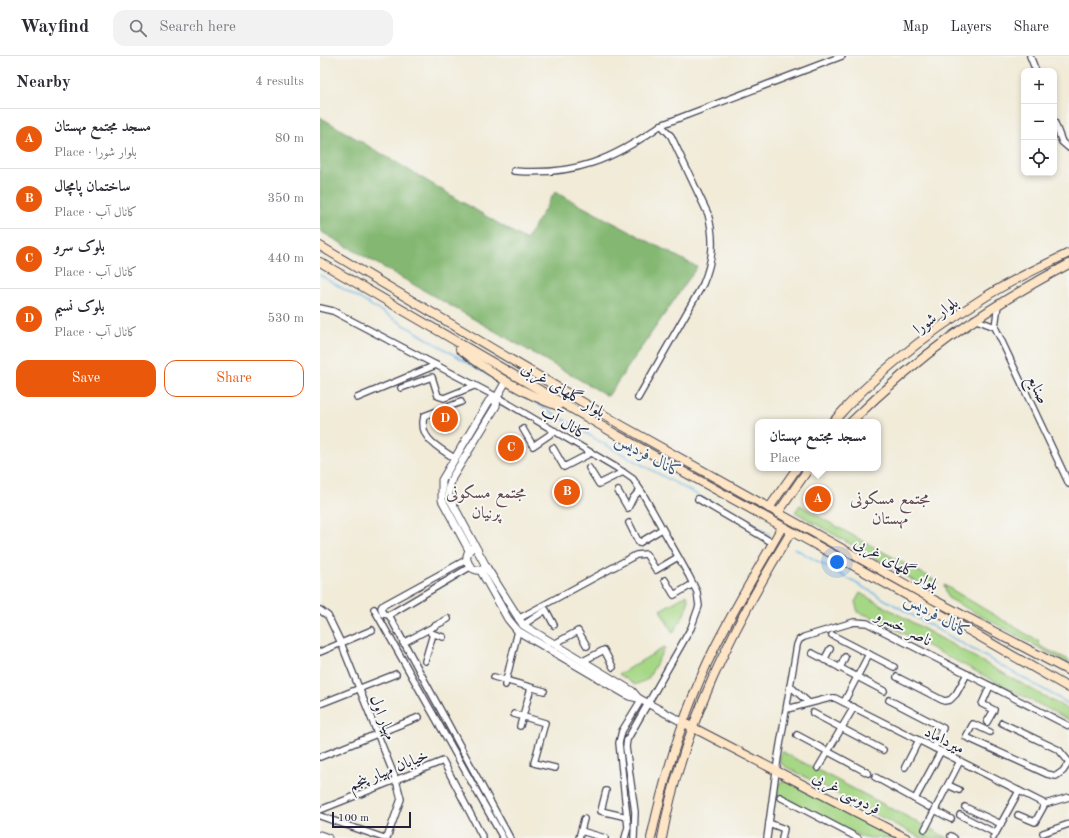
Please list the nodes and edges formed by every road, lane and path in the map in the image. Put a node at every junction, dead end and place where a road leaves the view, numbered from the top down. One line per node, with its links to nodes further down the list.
1 (842, 56): 4 (street)
2 (1030, 56): 3 (street)
3 (1035, 68)
4 (661, 125): 7 (street); 23 (street)
5 (1057, 129): 6 (street)
6 (1069, 148)
7 (514, 171)
8 (320, 246): 33 (main road, بلوار گلهای غربی)
9 (1069, 253): 26 (main road, بلوار شورا)
10 (320, 262): 16 (main road, بلوار گلهای غربی)
11 (1069, 264): 12 (main road, بلوار شورا)
12 (999, 303): 14 (main road, بلوار شورا); 15 (street)
13 (320, 308): 17 (street, کانال آب)
14 (974, 319): 15 (street); 27 (main road, بلوار شورا)
15 (996, 327): 39 (street, صنایع)
16 (437, 331): 18 (main road); 25 (main road, بلوار گلهای غربی)
17 (436, 365): 19 (street, کانال آب); 22 (street)
18 (506, 381): 21 (street); 25 (main road)
19 (474, 386): 20 (street); 21 (street, کانال آب)
20 (401, 388)
21 (496, 397): 29 (street, کانال آب); 32 (street); 50 (street)
22 (357, 398)
23 (638, 398)
24 (461, 402): 32 (street)
25 (584, 416): 38 (main road, بلوار گلهای غربی)
26 (836, 419)
27 (854, 419)
28 (523, 429): 29 (street)
29 (555, 431): 31 (street, کانال آب)
30 (553, 448): 31 (street)
31 (591, 453): 37 (street, کانال آب)
32 (454, 458): 50 (street)
33 (695, 466): 38 (main road); 43 (main road, بلوار گلهای غربی)
34 (589, 468): 37 (street)
35 (795, 471): 43 (main road)
36 (807, 471): 44 (main road)
37 (622, 472): 40 (street, کانال آب)
38 (689, 476): 46 (main road, بلوار گلهای غربی)
39 (1069, 484)
40 (640, 490): 41 (street); 47 (street, کانال آب)
41 (618, 492)
42 (698, 499): 49 (street)
43 (769, 508): 44 (main road, بلوار گلهای غربی)
44 (778, 513): 54 (main road, بلوار گلهای غربی)
45 (629, 523): 47 (street)
46 (782, 527): 48 (main road, بلوار گلهای غربی); 49 (main road)
47 (662, 529): 52 (street, کانال آب)
48 (791, 532): 51 (main road); 57 (main road, بلوار گلهای غربی)
49 (773, 543): 51 (main road); 113 (main road)
50 (472, 548): 53 (street); 56 (street)
51 (781, 549): 117 (main road)
52 (678, 557): 59 (street, کانال آب); 64 (street)
53 (466, 560): 55 (street); 62 (street)
54 (865, 562): 57 (main road); 87 (main road, بلوار گلهای غربی)
55 (470, 567): 56 (street); 62 (street)
56 (484, 569): 64 (street); 67 (street)
57 (862, 571): 97 (main road, بلوار گلهای غربی)
58 (665, 580): 59 (street)
59 (694, 584): 102 (street, کانال آب)
60 (374, 609): 62 (street)
61 (320, 610): 72 (street, مهیار اول)
62 (385, 616): 73 (street); 167 (street)
63 (448, 618): 68 (street)
64 (520, 622): 65 (street); 74 (street)
65 (554, 625)
66 (372, 630): 72 (street)
67 (518, 631): 93 (street); 102 (street)
68 (425, 632): 69 (street); 73 (street)
69 (434, 634): 71 (street); 82 (street)
70 (832, 635): 79 (street)
71 (443, 637)
72 (341, 643): 77 (street); 98 (street, مهیار اول)
73 (404, 643): 168 (street)
74 (554, 644): 75 (street); 83 (street)
75 (587, 646)
76 (830, 649): 81 (street)
77 (320, 652)
78 (812, 653): 81 (street)
79 (869, 654): 84 (street); 91 (street)
80 (845, 657): 86 (street)
81 (824, 660): 86 (street)
82 (425, 661)
83 (583, 661): 85 (street); 102 (street)
84 (894, 667)
85 (613, 668)
86 (840, 668): 91 (street)
87 (1069, 671)
88 (396, 674): 98 (street)
89 (967, 674): 92 (street); 94 (street, ناصر خسرو); 95 (street, ناصر خسرو)
90 (494, 677): 93 (street)
91 (857, 677): 100 (street); 103 (street)
92 (897, 677)
93 (505, 683): 96 (street)
94 (790, 686): 104 (street); 107 (street, ناصر خسرو)
95 (990, 686): 112 (street); 116 (street, ناصر خسرو)
96 (531, 688): 99 (street); 111 (street)
97 (1069, 688)
98 (359, 689): 105 (street); 120 (street, مهیار اول)
99 (544, 691)
100 (884, 691)
101 (889, 700): 123 (street)
102 (642, 701): 113 (street); 152 (street); 172 (street)
103 (844, 702): 104 (street, میرداماد); 106 (street, میرداماد)
104 (809, 703): 107 (street, میرداماد)
105 (320, 704)
106 (854, 707): 118 (street); 122 (street, میرداماد)
107 (787, 709): 133 (street, ناصر خسرو)
108 (813, 713): 118 (street)
109 (514, 714): 111 (street)
110 (418, 717): 120 (street)
111 (523, 717): 115 (street); 131 (street)
112 (987, 722)
113 (684, 723): 117 (main road, فردوسی غربی); 173 (main road)
114 (1002, 723): 129 (street)
115 (520, 726)
116 (1069, 726)
117 (692, 728): 133 (main road, فردوسی غربی); 174 (main road)
118 (841, 728): 124 (street); 126 (street)
119 (990, 732): 129 (street)
120 (376, 734): 127 (street); 136 (street, مهیار اول)
121 (797, 735): 126 (street)
122 (919, 740): 123 (street, میرداماد); 130 (street)
123 (934, 748): 125 (street, میرداماد)
124 (883, 750)
125 (941, 751): 128 (street, میرداماد); 143 (street)
126 (828, 752): 132 (street); 134 (street)
127 (320, 757)
128 (960, 761): 137 (street); 140 (street, میرداماد)
129 (1069, 762)
130 (905, 766)
131 (555, 768)
132 (818, 768)
133 (776, 770): 155 (street, ناصر خسرو); 178 (main road, فردوسی غربی)
134 (868, 773)
135 (875, 777): 143 (street)
136 (396, 780): 147 (street, خیابان مهیار پنجم); 165 (street, مهیار اول); 166 (street, خیابان مهیار پنجم)
137 (948, 785): 138 (street); 148 (street)
138 (959, 790)
139 (606, 791): 152 (street)
140 (1019, 791): 144 (street, میرداماد); 156 (street)
141 (780, 797): 177 (street)
142 (1069, 798): 144 (street)
143 (915, 799): 145 (street)
144 (1045, 804): 149 (street)
145 (930, 807)
146 (965, 807): 156 (street)
147 (320, 810)
148 (935, 810): 154 (street); 158 (street)
149 (1018, 814)
150 (960, 815): 162 (street)
151 (320, 816): 164 (street)
152 (627, 817): 171 (street)
153 (584, 819): 159 (street)
154 (951, 819)
155 (769, 823): 175 (street, ناصر خسرو); 176 (street)
156 (1001, 824): 162 (street)
157 (1069, 824): 160 (street)
158 (925, 830)
159 (581, 832): 169 (street); 170 (street)
160 (1043, 833)
161 (320, 835): 163 (street)
162 (994, 836)
163 (328, 838)
164 (384, 838)
165 (387, 838)
166 (483, 838)
167 (503, 838)
168 (510, 838)
169 (579, 838)
170 (605, 838)
171 (625, 838)
172 (634, 838)
173 (651, 838)
174 (662, 838)
175 (767, 838)
176 (782, 838)
177 (858, 838)
178 (906, 838)

